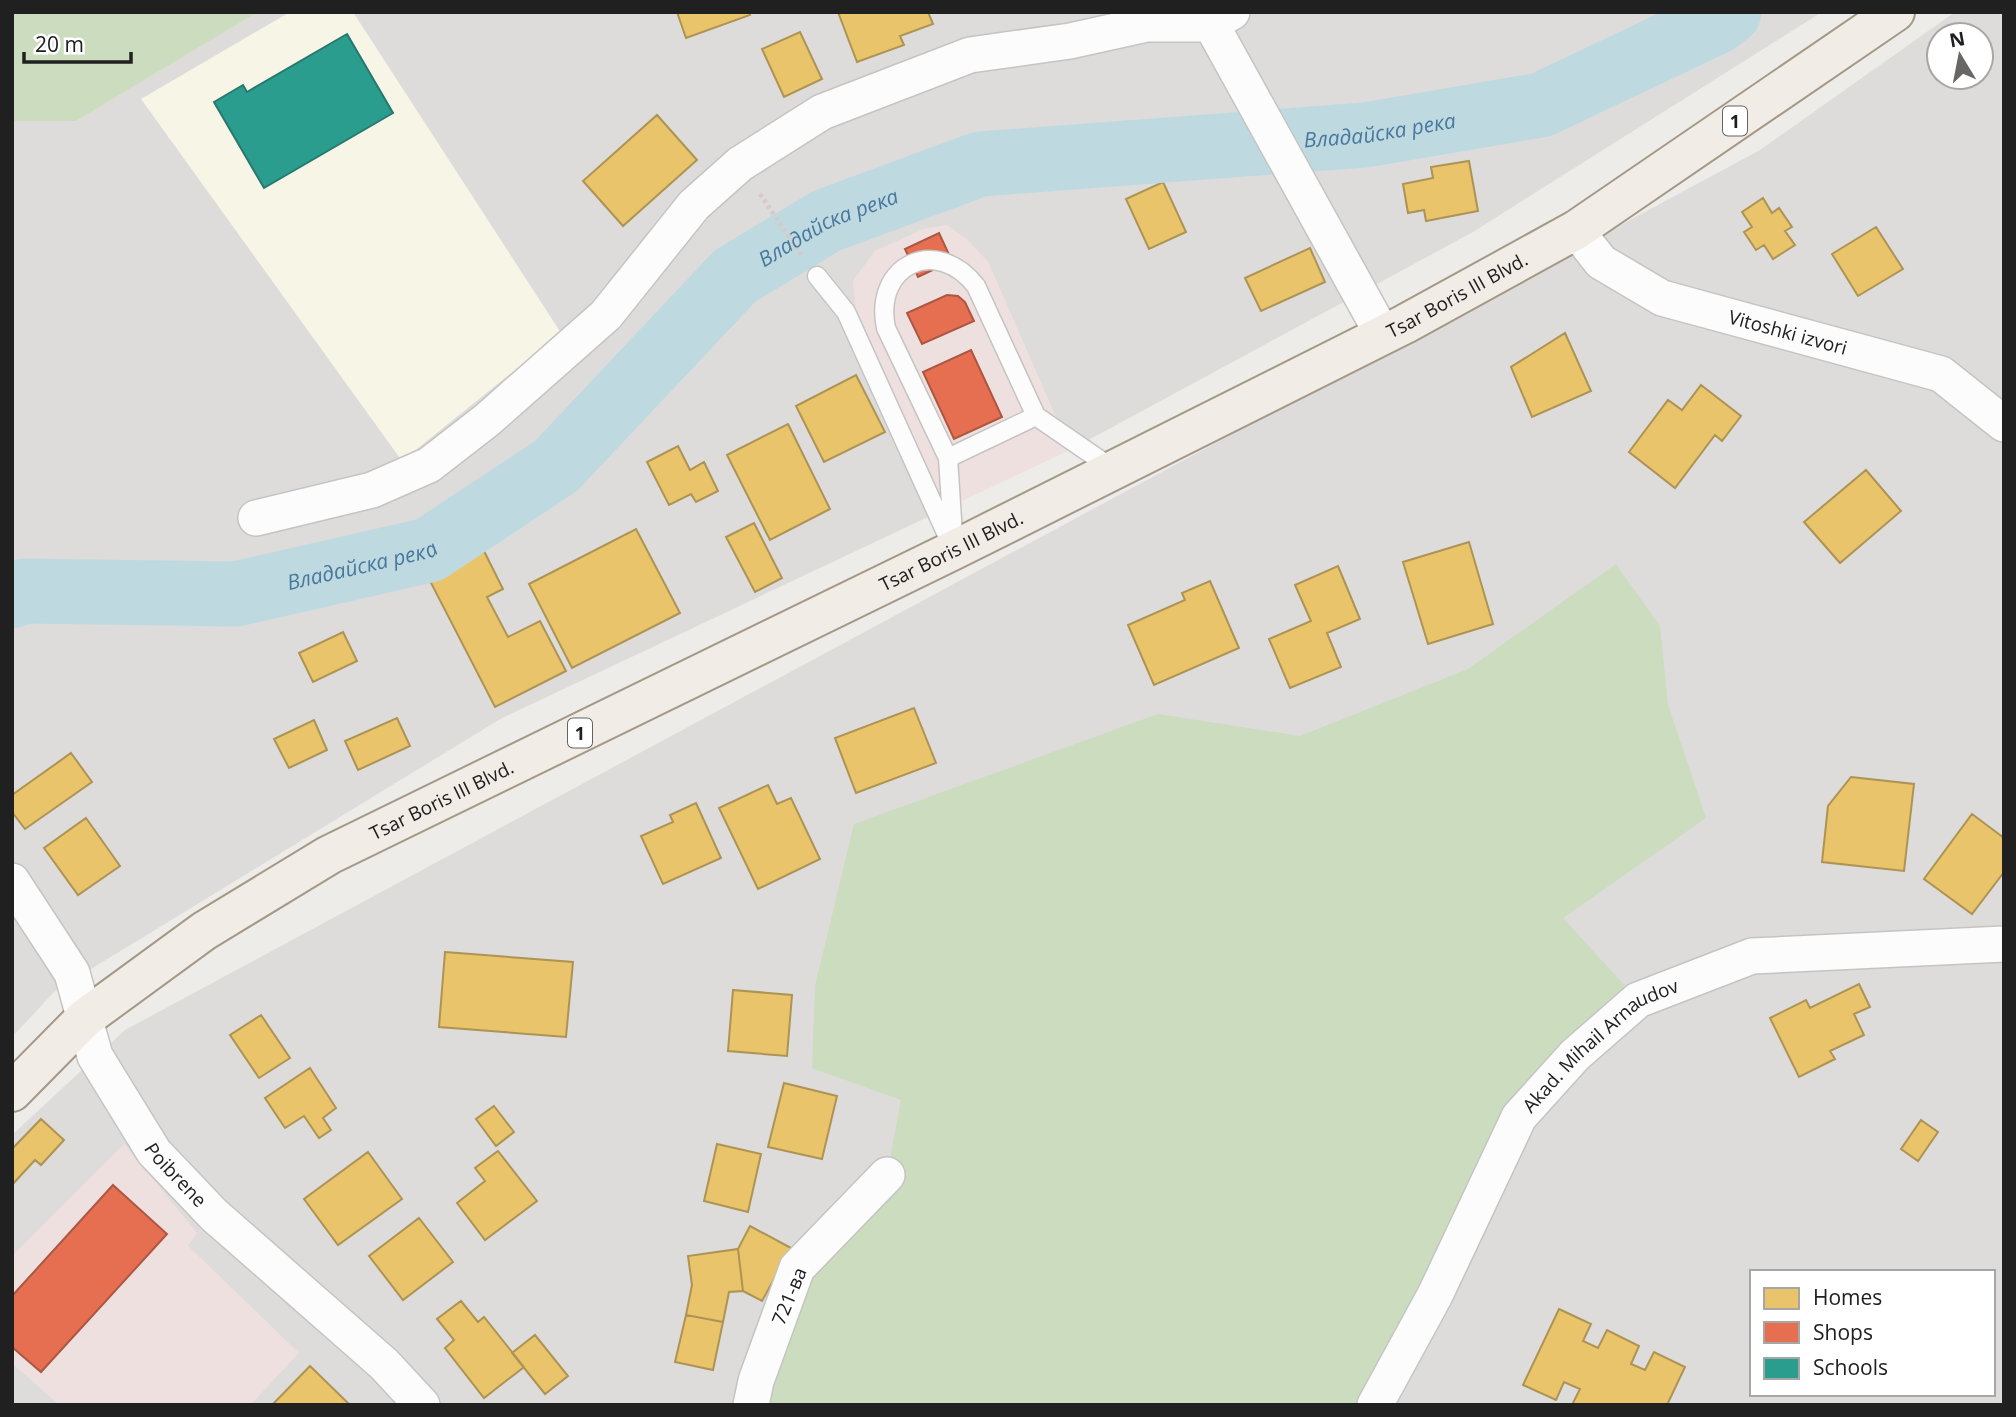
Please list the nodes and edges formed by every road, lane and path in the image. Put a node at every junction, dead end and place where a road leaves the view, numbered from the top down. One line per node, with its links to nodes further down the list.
1 (1895, 12): 4 (main road, Tsar Boris III Blvd. / 1)
2 (1220, 16): 6 (street); 11 (street)
3 (770, 210): 5 (path)
4 (1576, 230): 6 (main road, Tsar Boris III Blvd. / 1); 8 (street, Vitoshki izvori)
5 (817, 276): 12 (lane)
6 (1383, 335): 10 (main road, Tsar Boris III Blvd. / 1)
7 (1036, 416): 9 (lane); 9 (lane); 10 (lane)
8 (2004, 425)
9 (948, 458): 12 (lane)
10 (1113, 469): 12 (main road, Tsar Boris III Blvd. / 1)
11 (256, 518)
12 (954, 550): 15 (main road, Tsar Boris III Blvd. / 1)
13 (12, 881): 15 (street, Poibrene)
14 (2004, 944): 20 (street, Akad. Mihail Arnaudov)
15 (85, 1018): 16 (main road, Tsar Boris III Blvd. / 1); 18 (street, Poibrene)
16 (12, 1092)
17 (887, 1175): 19 (street, 721-ва)
18 (422, 1405)
19 (751, 1405)
20 (1375, 1405)

